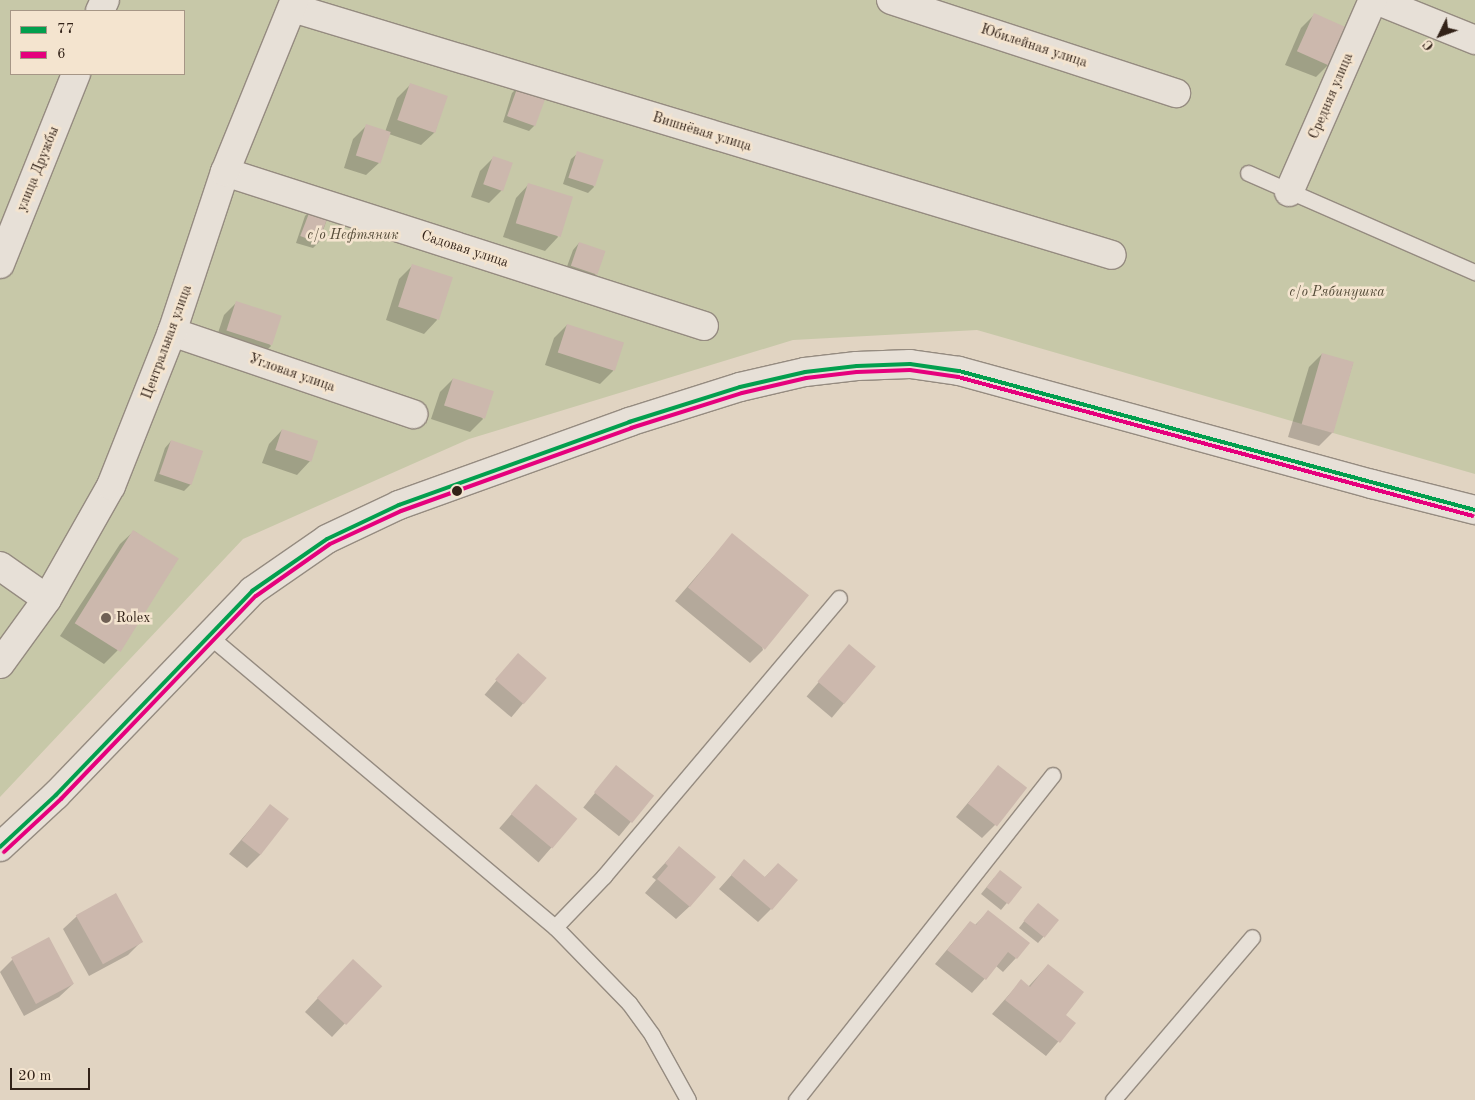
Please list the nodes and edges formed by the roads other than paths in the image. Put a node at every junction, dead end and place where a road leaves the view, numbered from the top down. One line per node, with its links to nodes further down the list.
1 (891, 0): 6 (street, Юбилейная улица)
2 (1374, 0): 4 (street, Средняя улица); 9 (street, Средняя улица)
3 (294, 4): 7 (street, Центральная улица); 10 (street, Вишнёвая улица)
4 (1475, 40)
5 (76, 75): 11 (street, улица Дружбы)
6 (1176, 92)
7 (225, 172): 13 (street, Садовая улица); 14 (street, Центральная улица)
8 (1248, 173): 9 (lane)
9 (1289, 192): 12 (lane)
10 (1112, 255)
11 (0, 264)
12 (1475, 272)
13 (704, 326)
14 (172, 332): 15 (street, Угловая улица); 19 (street, Центральная улица)
15 (413, 414)
16 (1475, 510): 20 (street)
17 (0, 566): 19 (street)
18 (839, 598): 24 (lane)
19 (47, 599): 21 (street, Центральная улица)
20 (208, 635): 23 (street); 24 (lane)
21 (0, 664)
22 (1053, 775): 27 (lane)
23 (0, 846)
24 (555, 927): 26 (lane)
25 (1252, 937): 28 (lane)
26 (688, 1100)
27 (796, 1100)
28 (1113, 1100)

